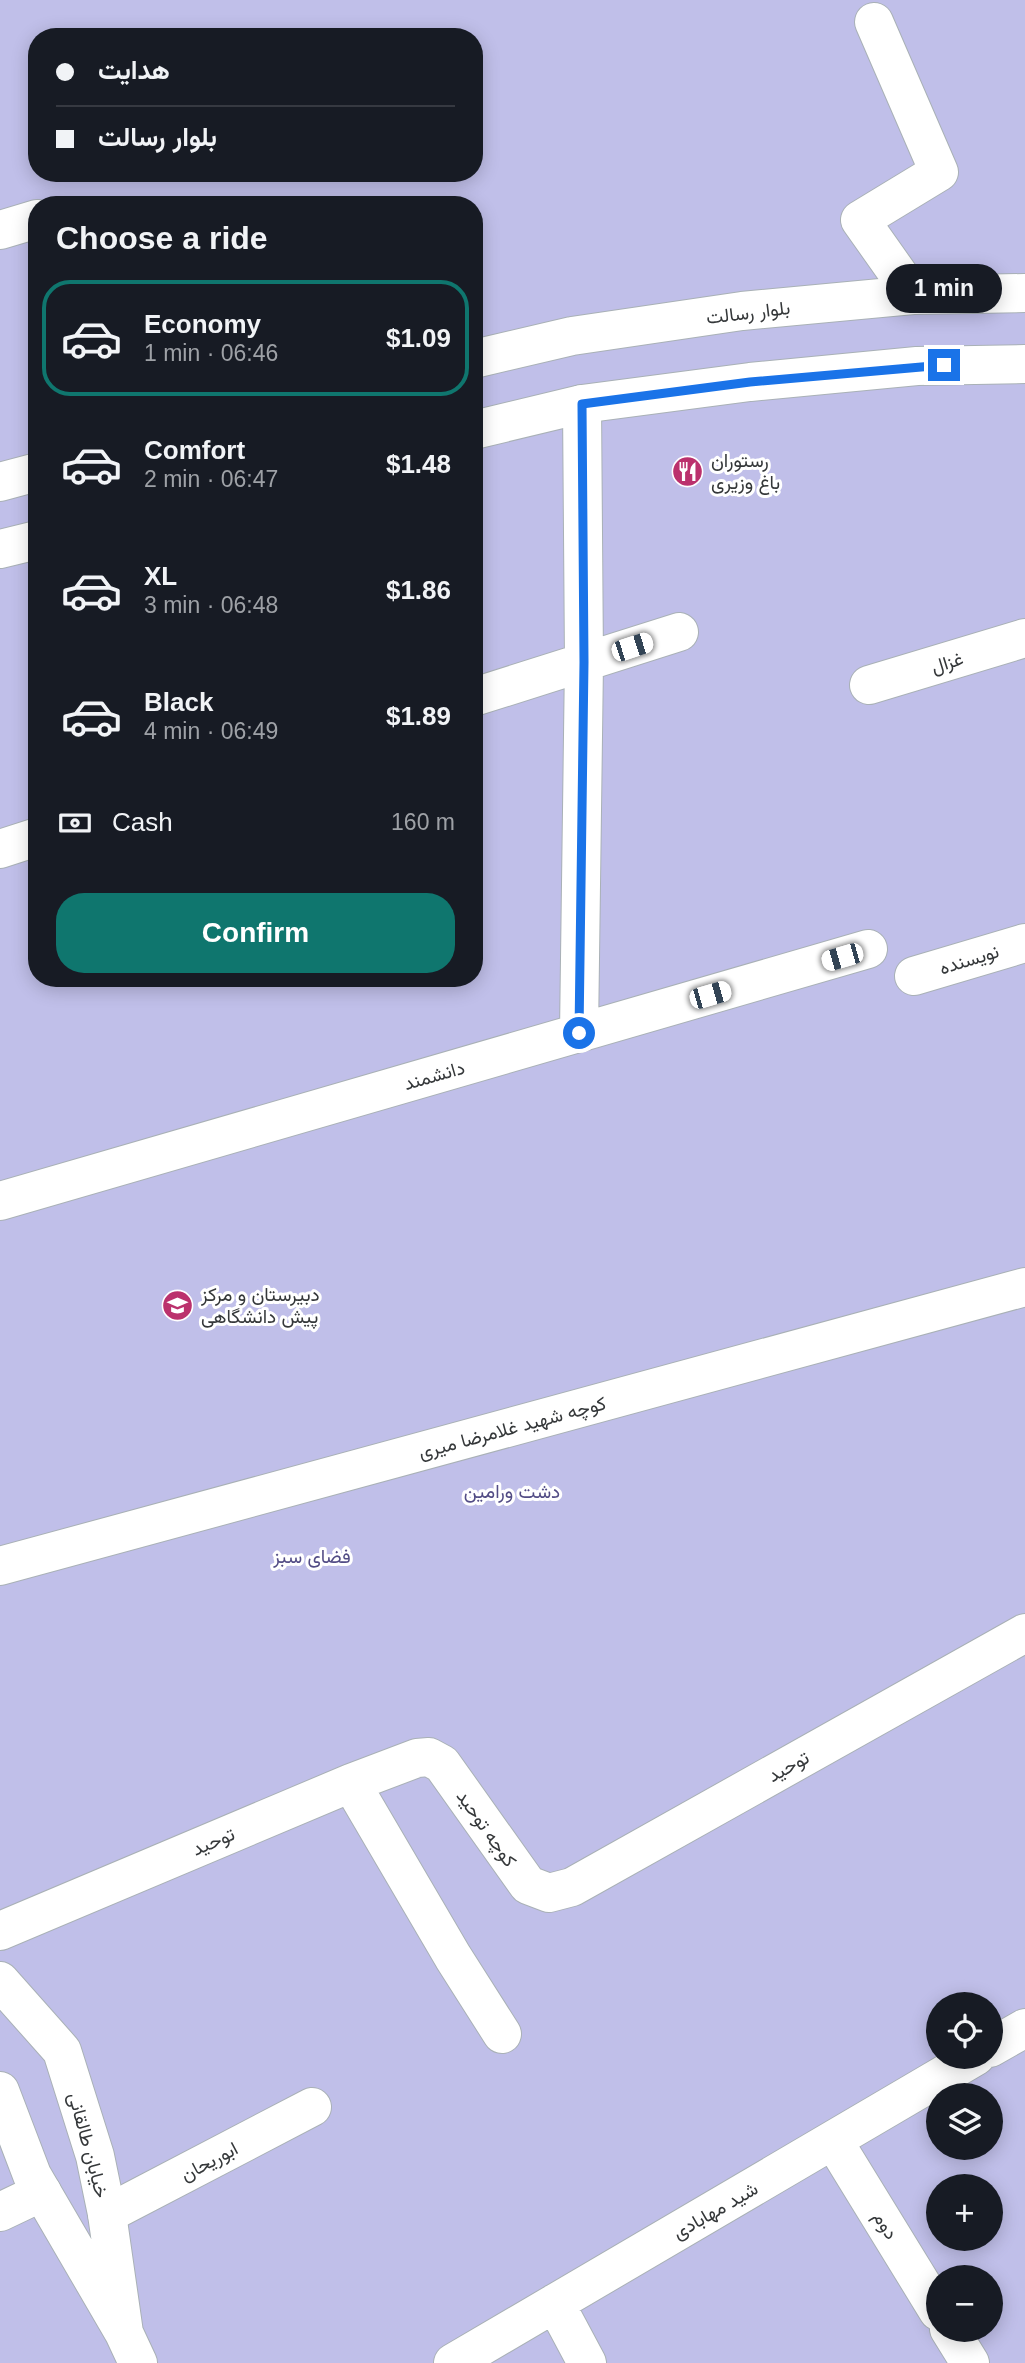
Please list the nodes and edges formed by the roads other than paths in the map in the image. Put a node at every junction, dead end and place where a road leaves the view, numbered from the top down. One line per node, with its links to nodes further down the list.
1 (874, 22): 5 (street)
2 (28, 222): 3 (street)
3 (0, 230)
4 (1025, 293): 5 (street, بلوار رسالت)
5 (913, 295): 6 (street, بلوار رسالت)
6 (483, 357)
7 (1025, 364): 8 (street)
8 (582, 404): 9 (street); 16 (street)
9 (483, 428)
10 (28, 474): 11 (street)
11 (0, 482)
12 (28, 542): 13 (street)
13 (0, 549)
14 (679, 632): 16 (street)
15 (1025, 639): 17 (street, غزال)
16 (584, 662): 18 (street); 24 (street)
17 (869, 685)
18 (483, 694)
19 (28, 840): 20 (street)
20 (0, 849)
21 (1025, 943): 23 (street, نویسنده)
22 (868, 949): 24 (street, دانشمند)
23 (914, 976)
24 (579, 1033): 25 (street, دانشمند)
25 (0, 1201)
26 (1025, 1287): 27 (street, کوچه شهید غلامرضا میری)
27 (0, 1566)
28 (1025, 1633): 31 (street, توحید)
29 (429, 1757): 30 (street, توحید); 31 (street, کوچه توحید)
30 (351, 1783): 32 (street, توحید); 34 (street)
31 (549, 1893)
32 (0, 1931)
33 (0, 1981): 41 (street, خیابان طالقانی)
34 (502, 2034)
35 (954, 2069): 38 (street, شید مهابادی)
36 (0, 2091): 39 (street)
37 (312, 2107): 41 (street, ابوریحان)
38 (833, 2140): 42 (street, دوم); 43 (street, شید مهابادی)
39 (42, 2192): 40 (street); 45 (street)
40 (0, 2212)
41 (107, 2214): 45 (street, خیابان طالقانی)
42 (926, 2291)
43 (555, 2303): 46 (street, شید مهابادی); 47 (street)
44 (958, 2342): 48 (street)
45 (131, 2348)
46 (453, 2363)
47 (587, 2363)
48 (970, 2363)

